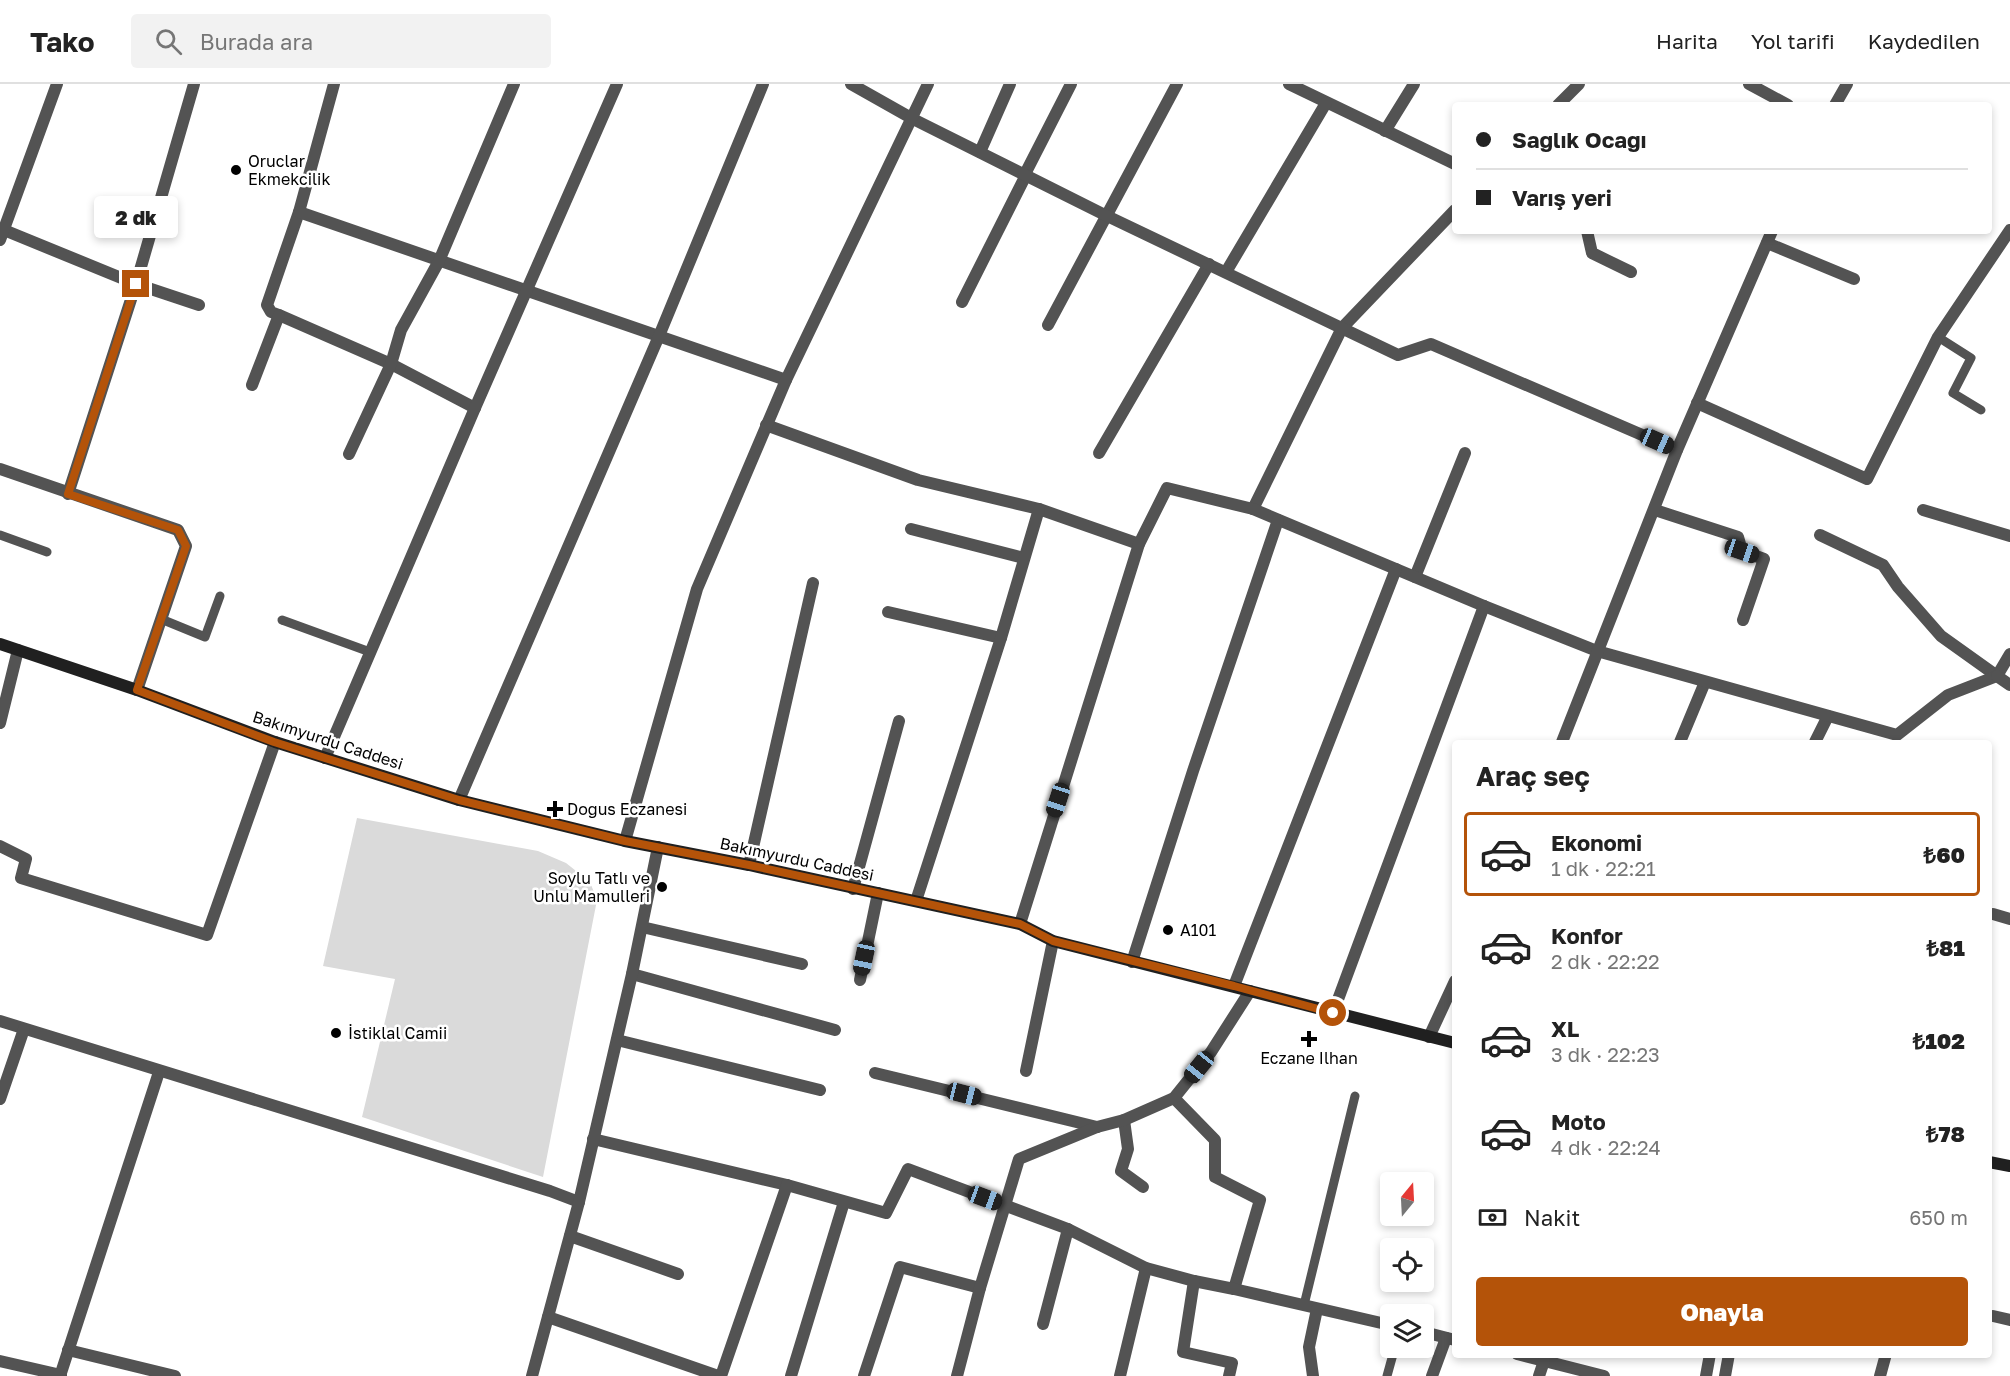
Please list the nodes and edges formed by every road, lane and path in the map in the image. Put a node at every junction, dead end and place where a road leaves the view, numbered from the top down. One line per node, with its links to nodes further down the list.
1 (57, 84): 31 (street)
2 (194, 84): 38 (street)
3 (334, 84): 26 (street)
4 (514, 84): 33 (street)
5 (618, 84): 39 (street)
6 (763, 84): 45 (street)
7 (850, 84): 21 (street)
8 (928, 84): 21 (street)
9 (1010, 84): 23 (street)
10 (1071, 84): 25 (street)
11 (1177, 84): 28 (street)
12 (1289, 84): 20 (street)
13 (1414, 84): 22 (street)
14 (1579, 84): 17 (street)
15 (1749, 84): 18 (street)
16 (1847, 84): 19 (street)
17 (1561, 102)
18 (1782, 102)
19 (1837, 102)
20 (1326, 103): 22 (street); 35 (street)
21 (913, 119): 23 (street); 48 (street)
22 (1385, 131): 24 (street)
23 (980, 152): 25 (street)
24 (1452, 163)
25 (1026, 174): 28 (street); 40 (street)
26 (299, 212): 33 (street); 42 (street)
27 (1452, 213): 44 (street)
28 (1106, 215): 34 (street); 43 (street)
29 (2010, 230): 46 (street)
30 (1588, 234): 36 (street)
31 (2, 235): 38 (street)
32 (1769, 237): 37 (street); 50 (street)
33 (439, 261): 39 (street); 47 (street)
34 (1209, 264): 35 (street); 55 (street)
35 (1226, 272): 44 (street)
36 (1631, 272)
37 (1854, 279)
38 (136, 284): 41 (street); 59 (street)
39 (526, 291): 45 (street); 51 (street)
40 (962, 302)
41 (199, 305)
42 (279, 315): 47 (street); 49 (street)
43 (1048, 325)
44 (1342, 328): 54 (street); 61 (street)
45 (659, 336): 48 (street); 100 (street)
46 (1938, 337): 50 (street); 52 (lane)
47 (390, 364): 51 (street); 57 (street)
48 (786, 380): 53 (street)
49 (252, 386)
50 (1697, 403): 54 (street)
51 (475, 408): 85 (street)
52 (1981, 410)
53 (766, 425): 60 (street); 101 (street)
54 (1677, 450): 62 (street)
55 (1099, 453)
56 (1465, 453): 73 (street)
57 (349, 454)
58 (0, 469): 59 (street)
59 (68, 494): 78 (street)
60 (1039, 509): 69 (street); 71 (street)
61 (1253, 509): 64 (street); 69 (street)
62 (1655, 510): 80 (street); 84 (street)
63 (1923, 510): 68 (street)
64 (1278, 520): 72 (street); 113 (street)
65 (911, 529): 71 (street)
66 (0, 535): 70 (lane)
67 (1820, 535): 87 (street)
68 (2010, 536)
69 (1139, 543): 110 (street)
70 (47, 552)
71 (1024, 558): 81 (street)
72 (1396, 569): 73 (street); 117 (street)
73 (1415, 576): 76 (street)
74 (813, 583): 104 (street)
75 (220, 597): 78 (lane)
76 (1484, 606): 84 (street); 120 (street)
77 (888, 612): 81 (street)
78 (161, 619): 90 (street)
79 (282, 620): 85 (lane)
80 (1743, 620)
81 (1001, 638): 107 (street)
82 (0, 644): 83 (main road, Bakımyurdu Caddesi)
83 (18, 650): 90 (main road, Bakımyurdu Caddesi); 93 (street)
84 (1597, 651): 88 (street); 95 (street)
85 (370, 652): 99 (street)
86 (2010, 654): 87 (street)
87 (1997, 676): 89 (street); 94 (street)
88 (1705, 682): 91 (street); 96 (street)
89 (2010, 685)
90 (137, 690): 98 (main road, Bakımyurdu Caddesi)
91 (1828, 716): 94 (street); 97 (street)
92 (899, 721): 105 (street)
93 (0, 723)
94 (1897, 739)
95 (1563, 740)
96 (1681, 740)
97 (1816, 740)
98 (274, 742): 99 (main road, Bakımyurdu Caddesi); 102 (street)
99 (325, 758): 100 (main road, Bakımyurdu Caddesi)
100 (459, 800): 101 (main road, Bakımyurdu Caddesi)
101 (625, 841): 103 (main road, Bakımyurdu Caddesi)
102 (0, 846)
103 (658, 847): 104 (main road, Bakımyurdu Caddesi); 111 (street)
104 (749, 865): 105 (main road, Bakımyurdu Caddesi)
105 (853, 889): 106 (main road, Bakımyurdu Caddesi)
106 (878, 893): 107 (main road, Bakımyurdu Caddesi); 116 (street)
107 (916, 902): 110 (main road, Bakımyurdu Caddesi)
108 (1993, 914): 109 (street)
109 (2010, 919)
110 (1020, 924): 112 (main road, Bakımyurdu Caddesi)
111 (642, 927): 114 (street); 115 (street)
112 (1053, 941): 113 (main road, Bakımyurdu Caddesi); 127 (street)
113 (1132, 962): 117 (main road, Bakımyurdu Caddesi)
114 (802, 964)
115 (632, 974): 123 (street); 125 (street)
116 (860, 980)
117 (1234, 986): 119 (main road, Bakımyurdu Caddesi)
118 (1452, 987): 124 (street)
119 (1250, 991): 120 (main road, Bakımyurdu Caddesi); 132 (street)
120 (1333, 1013): 124 (main road, Bakımyurdu Caddesi)
121 (0, 1022): 122 (street)
122 (24, 1029): 128 (street); 133 (street)
123 (835, 1029)
124 (1429, 1037): 126 (main road, Bakımyurdu Caddesi)
125 (616, 1040): 130 (street); 136 (street)
126 (1452, 1042)
127 (1026, 1071)
128 (159, 1072): 141 (street); 160 (street)
129 (875, 1073): 135 (street)
130 (820, 1090)
131 (1354, 1095): 151 (lane)
132 (1174, 1098): 134 (street); 150 (street)
133 (0, 1099)
134 (1124, 1120): 135 (street); 140 (street)
135 (1097, 1127): 143 (street)
136 (593, 1139): 139 (street); 141 (street)
137 (1992, 1163): 138 (main road)
138 (2010, 1166)
139 (786, 1185): 142 (street); 172 (street)
140 (1143, 1187)
141 (579, 1202): 145 (street)
142 (844, 1202): 143 (street); 173 (street)
143 (1005, 1205): 144 (street); 149 (street)
144 (1068, 1229): 146 (street); 157 (street)
145 (570, 1236): 147 (street); 154 (street)
146 (1146, 1268): 148 (street); 176 (street)
147 (678, 1274)
148 (1194, 1281): 150 (street); 177 (street)
149 (981, 1288): 174 (street); 175 (street)
150 (1234, 1288): 151 (street)
151 (1304, 1305): 152 (street)
152 (1317, 1309): 156 (street); 178 (street)
153 (1993, 1316): 155 (street)
154 (548, 1317): 171 (street); 172 (street)
155 (2010, 1320)
156 (1380, 1323)
157 (1043, 1324)
158 (1434, 1335): 159 (street)
159 (1451, 1339): 180 (street)
160 (68, 1350): 168 (street); 169 (street)
161 (1392, 1358): 179 (lane)
162 (1532, 1358): 167 (street)
163 (1709, 1358): 183 (street)
164 (1728, 1358): 184 (street)
165 (1885, 1358): 185 (street)
166 (0, 1361): 169 (street)
167 (1544, 1361): 181 (street); 182 (street)
168 (156, 1374): 170 (street)
169 (61, 1376)
170 (175, 1376)
171 (532, 1376)
172 (719, 1376)
173 (791, 1376)
174 (864, 1376)
175 (957, 1376)
176 (1120, 1376)
177 (1229, 1376)
178 (1313, 1376)
179 (1387, 1376)
180 (1432, 1376)
181 (1539, 1376)
182 (1604, 1376)
183 (1706, 1376)
184 (1725, 1376)
185 (1880, 1376)

